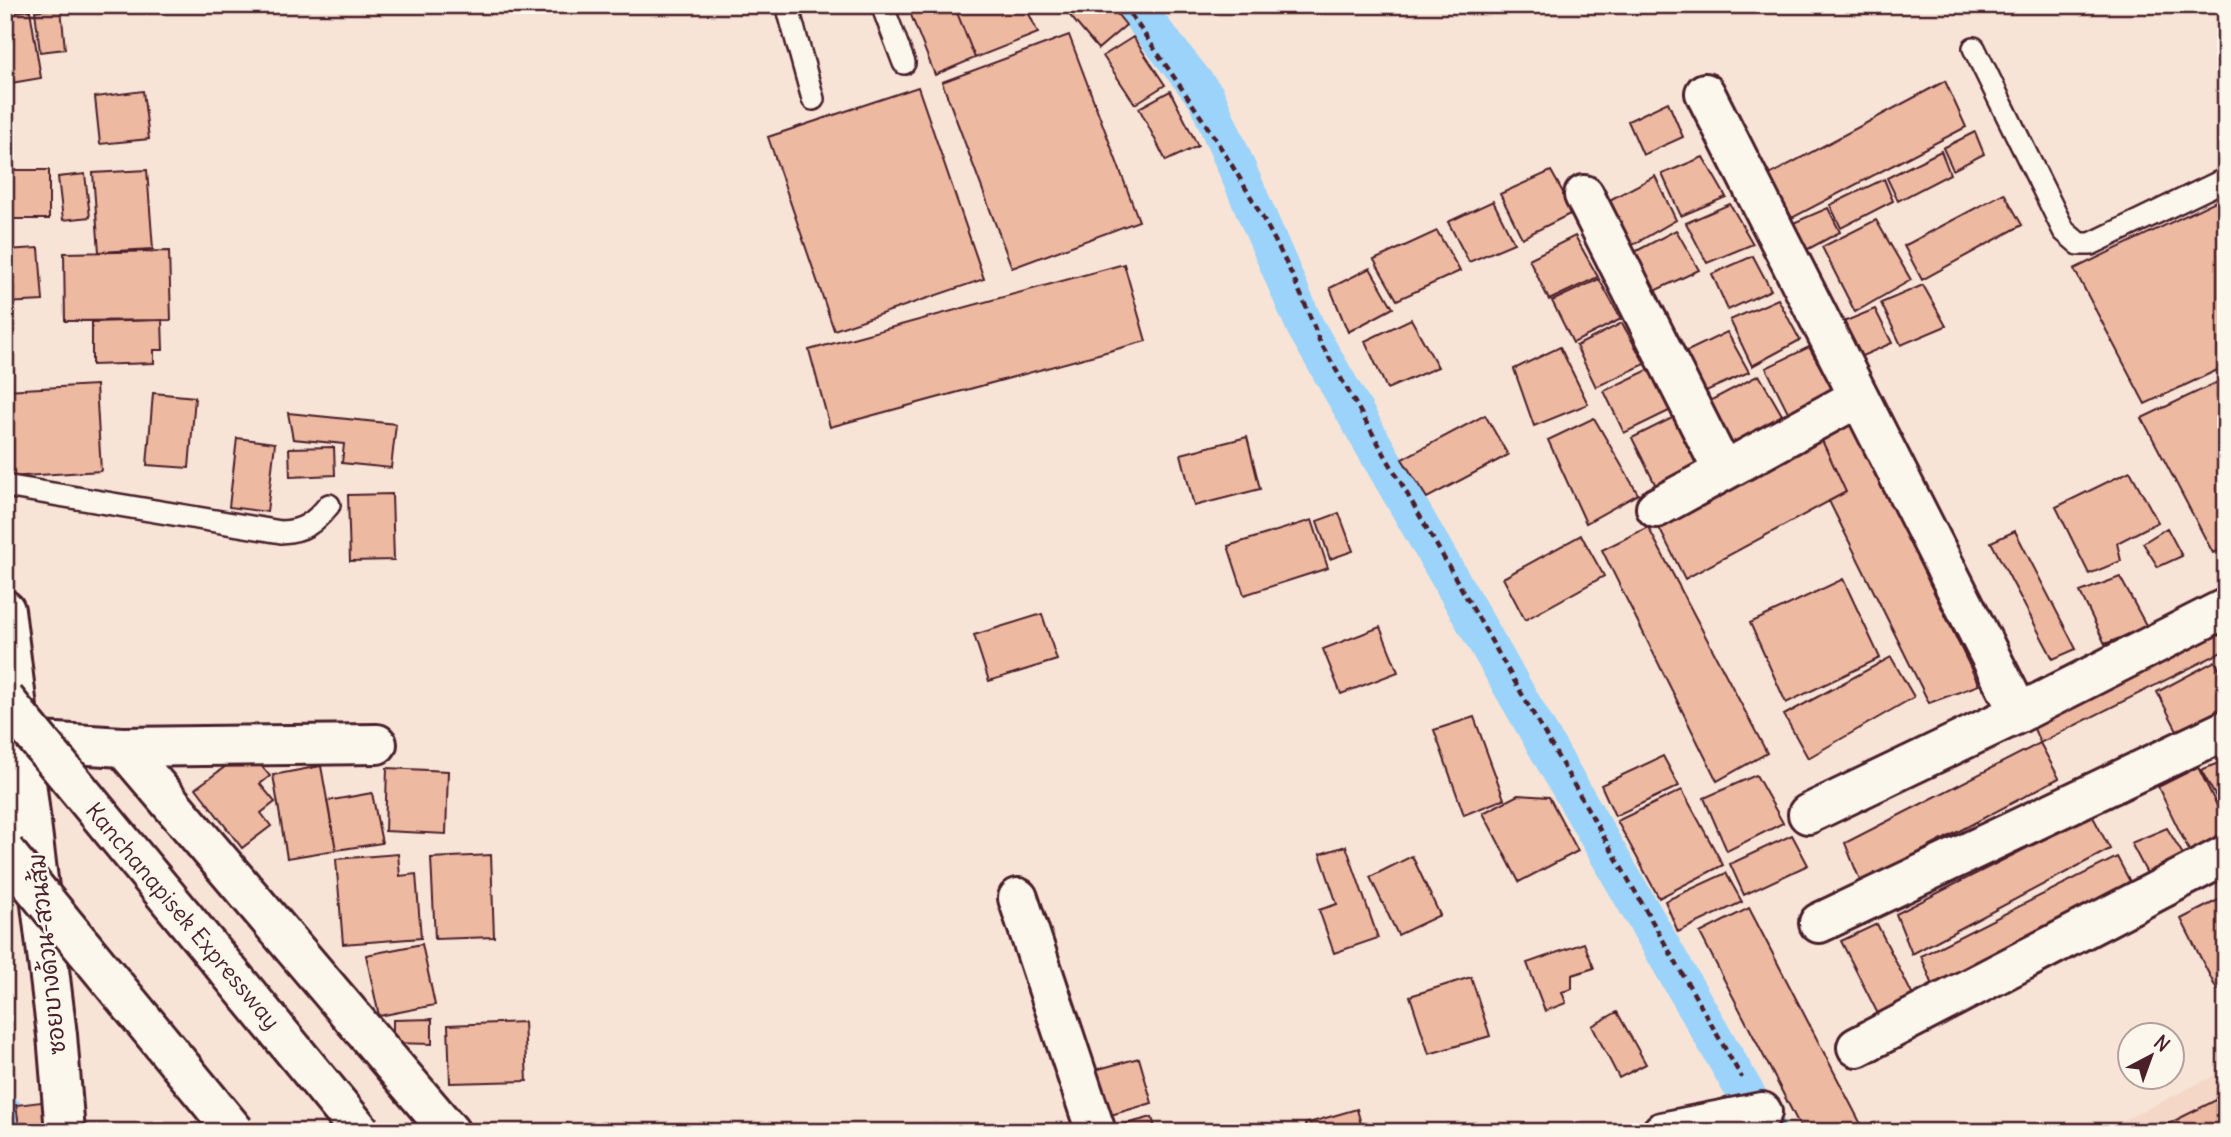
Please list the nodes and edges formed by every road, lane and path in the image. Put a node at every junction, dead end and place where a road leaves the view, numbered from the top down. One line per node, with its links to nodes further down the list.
1 (787, 5): 7 (lane)
2 (881, 5): 5 (lane)
3 (1124, 5): 29 (path)
4 (1974, 48): 8 (lane)
5 (904, 63)
6 (1705, 93): 10 (main road)
7 (813, 99)
8 (2226, 179)
9 (1584, 195): 11 (main road)
10 (1859, 397): 11 (main road); 18 (main road)
11 (1723, 471): 14 (main road)
12 (5, 486): 13 (lane)
13 (329, 505)
14 (1656, 508)
15 (2226, 608): 18 (main road)
16 (5, 610): 20 (main road, ซอยบางด้วน-สวนส้ม)
17 (5, 700): 33 (main road, Kanchanapisek Expressway, bridge)
18 (2019, 713): 23 (main road)
19 (2226, 730): 27 (main road)
20 (23, 741): 22 (main road); 31 (main road, ซอยบางด้วน-สวนส้ม)
21 (377, 744): 22 (main road)
22 (123, 747): 34 (main road)
23 (1808, 814)
24 (5, 852): 32 (main road, bridge)
25 (2226, 855): 28 (main road)
26 (1018, 898): 35 (main road)
27 (1818, 923)
28 (1857, 1047)
29 (1762, 1112): 30 (main road)
30 (1669, 1130)
31 (65, 1132)
32 (235, 1132)
33 (361, 1132)
34 (450, 1132)
35 (1096, 1132)

